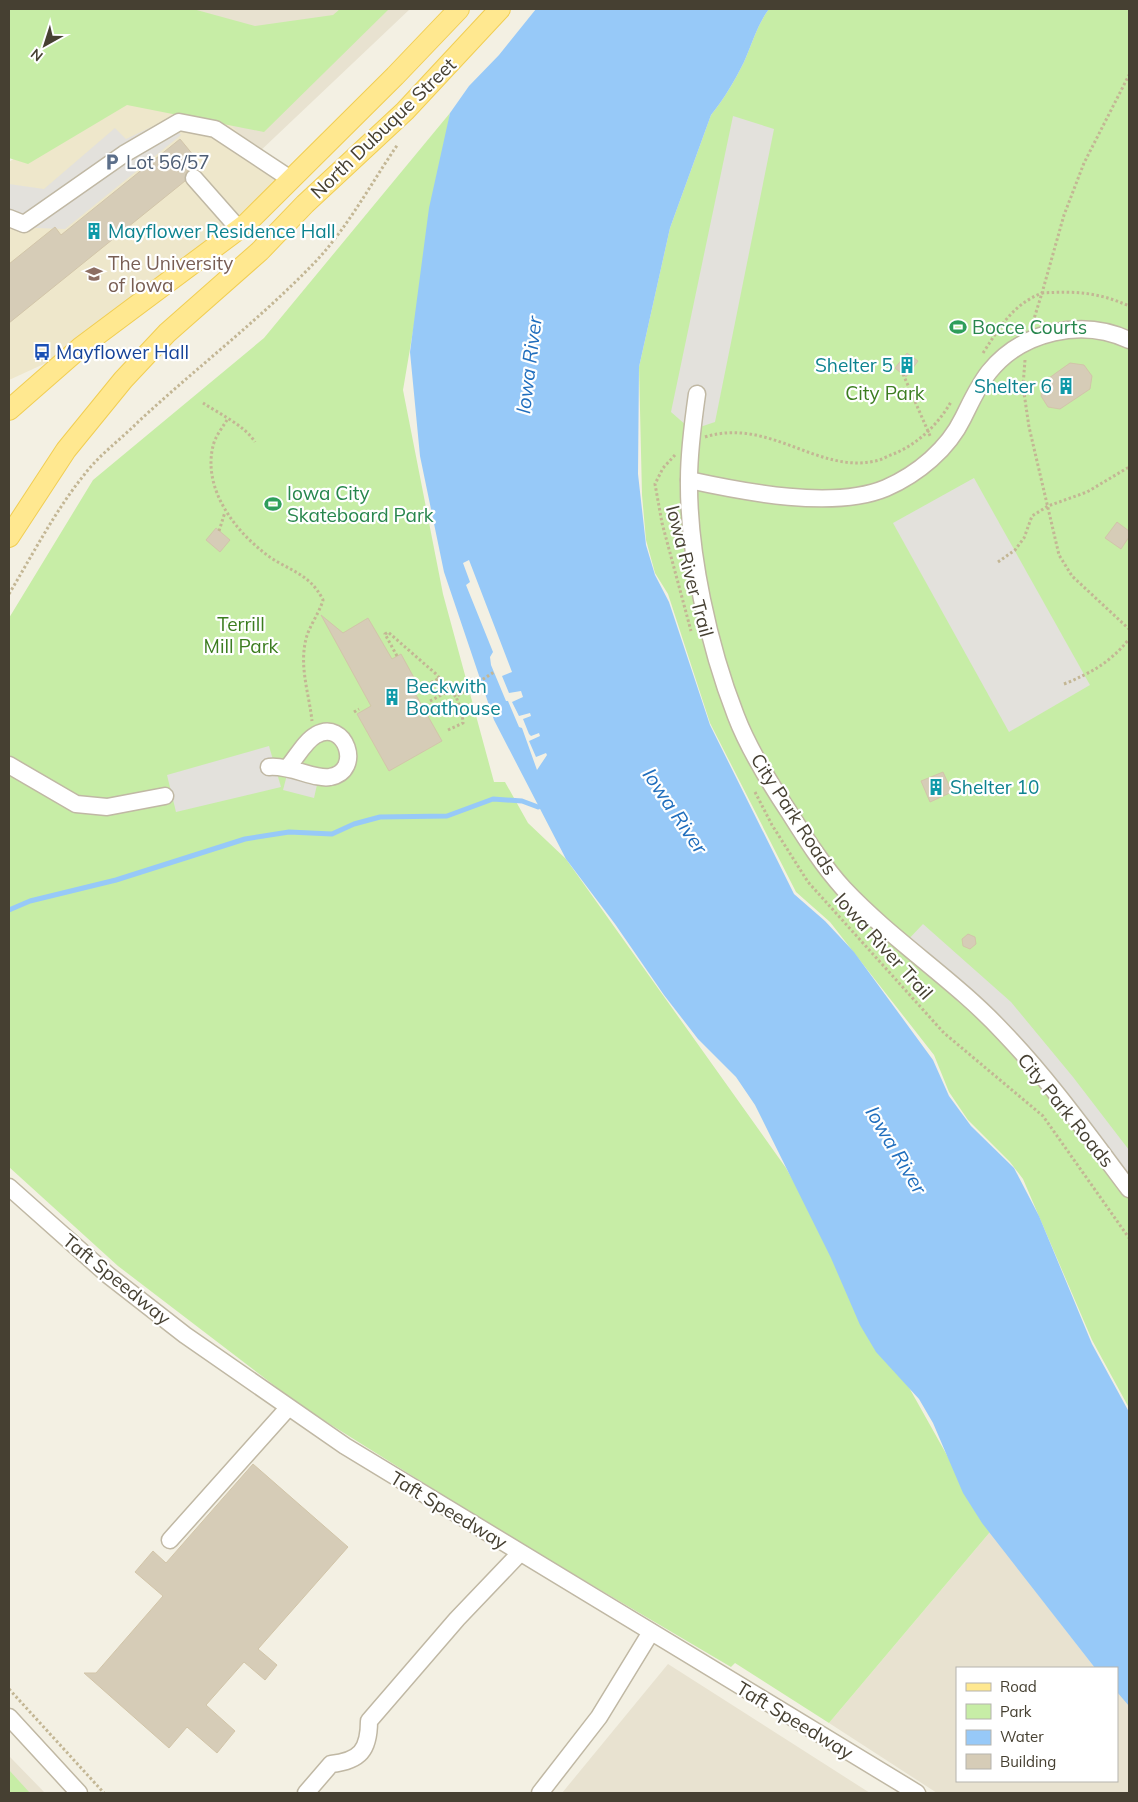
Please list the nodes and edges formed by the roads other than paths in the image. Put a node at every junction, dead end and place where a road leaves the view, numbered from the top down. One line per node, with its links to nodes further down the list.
1 (458, 9): 4 (main road, North Dubuque Street)
2 (500, 9): 11 (main road, North Dubuque Street)
3 (194, 178): 6 (street)
4 (292, 180): 5 (street); 6 (main road, North Dubuque Street)
5 (9, 218)
6 (239, 229): 9 (main road, North Dubuque Street)
7 (1129, 340): 10 (street)
8 (697, 394): 10 (street, City Park Roads)
9 (9, 410)
10 (689, 480): 17 (street, City Park Roads)
11 (9, 537)
12 (9, 765): 15 (street)
13 (269, 767): 14 (street)
14 (288, 767)
15 (165, 796)
16 (9, 1187): 18 (street, Taft Speedway)
17 (1129, 1189)
18 (288, 1408): 19 (street); 20 (street, Taft Speedway)
19 (170, 1540)
20 (520, 1553): 21 (street, Taft Speedway); 24 (street)
21 (651, 1632): 25 (street); 26 (street, Taft Speedway)
22 (9, 1717): 23 (street)
23 (78, 1793)
24 (306, 1793)
25 (540, 1793)
26 (917, 1793)

